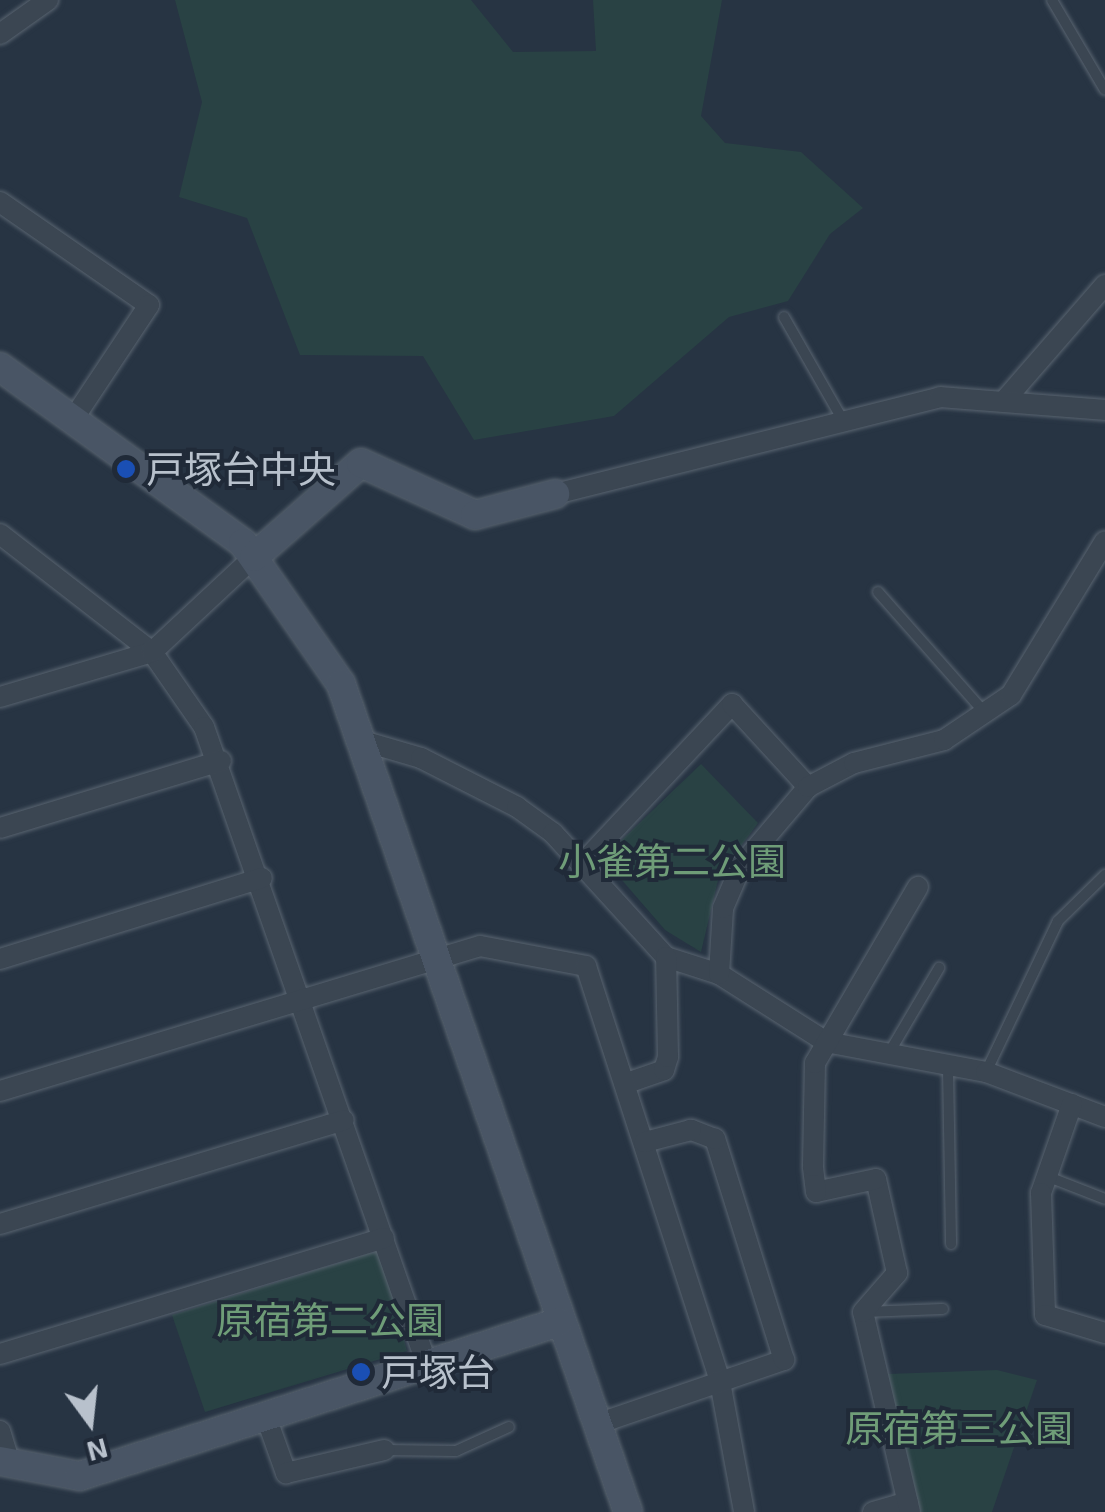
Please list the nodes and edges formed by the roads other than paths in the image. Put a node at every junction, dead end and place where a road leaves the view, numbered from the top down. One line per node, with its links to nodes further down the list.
1 (48, 0): 3 (street)
2 (1052, 0): 4 (lane)
3 (0, 34)
4 (1105, 90)
5 (0, 202): 11 (street)
6 (1105, 285): 9 (street)
7 (784, 317): 12 (lane)
8 (0, 367): 11 (street)
9 (1004, 401): 10 (street); 12 (street)
10 (1105, 410)
11 (76, 415): 16 (street)
12 (844, 423): 13 (street)
13 (555, 494): 16 (street)
14 (1105, 540): 20 (street)
15 (5, 543): 18 (street)
16 (254, 557): 18 (street); 21 (street)
17 (878, 592): 20 (lane)
18 (152, 652): 19 (street); 22 (street)
19 (0, 696)
20 (986, 715): 23 (street)
21 (363, 741): 25 (street); 30 (street)
22 (220, 761): 24 (street); 27 (street)
23 (808, 787): 25 (street); 33 (street)
24 (0, 828)
25 (581, 865): 29 (street)
26 (1105, 874): 38 (lane)
27 (262, 878): 31 (street); 34 (street)
28 (918, 887): 35 (street)
29 (666, 957): 33 (street); 39 (street)
30 (439, 958): 34 (street); 39 (street); 52 (street)
31 (0, 959)
32 (939, 968): 36 (lane)
33 (719, 974): 35 (street)
34 (303, 999): 40 (street); 43 (street)
35 (826, 1042): 36 (street); 51 (street)
36 (890, 1053): 37 (street)
37 (948, 1069): 38 (street); 49 (lane)
38 (986, 1072): 41 (street)
39 (627, 1083): 44 (street)
40 (0, 1091)
41 (1072, 1104): 42 (street); 45 (street)
42 (1105, 1117)
43 (344, 1120): 47 (street); 48 (street)
44 (645, 1142): 56 (street); 56 (street)
45 (1046, 1176): 46 (lane); 53 (street)
46 (1105, 1200)
47 (0, 1224)
48 (384, 1238): 54 (street); 55 (street)
49 (950, 1244)
50 (943, 1310): 51 (lane)
51 (863, 1312): 63 (street)
52 (559, 1322): 55 (street); 58 (street)
53 (1105, 1333)
54 (0, 1354)
55 (427, 1365): 57 (street)
56 (720, 1382): 58 (street); 65 (street)
57 (265, 1414): 61 (street); 62 (street)
58 (597, 1424): 64 (street)
59 (509, 1427): 61 (lane)
60 (0, 1431): 62 (street)
61 (384, 1450)
62 (5, 1461)
63 (909, 1507): 66 (street)
64 (628, 1512)
65 (744, 1512)
66 (873, 1512)

